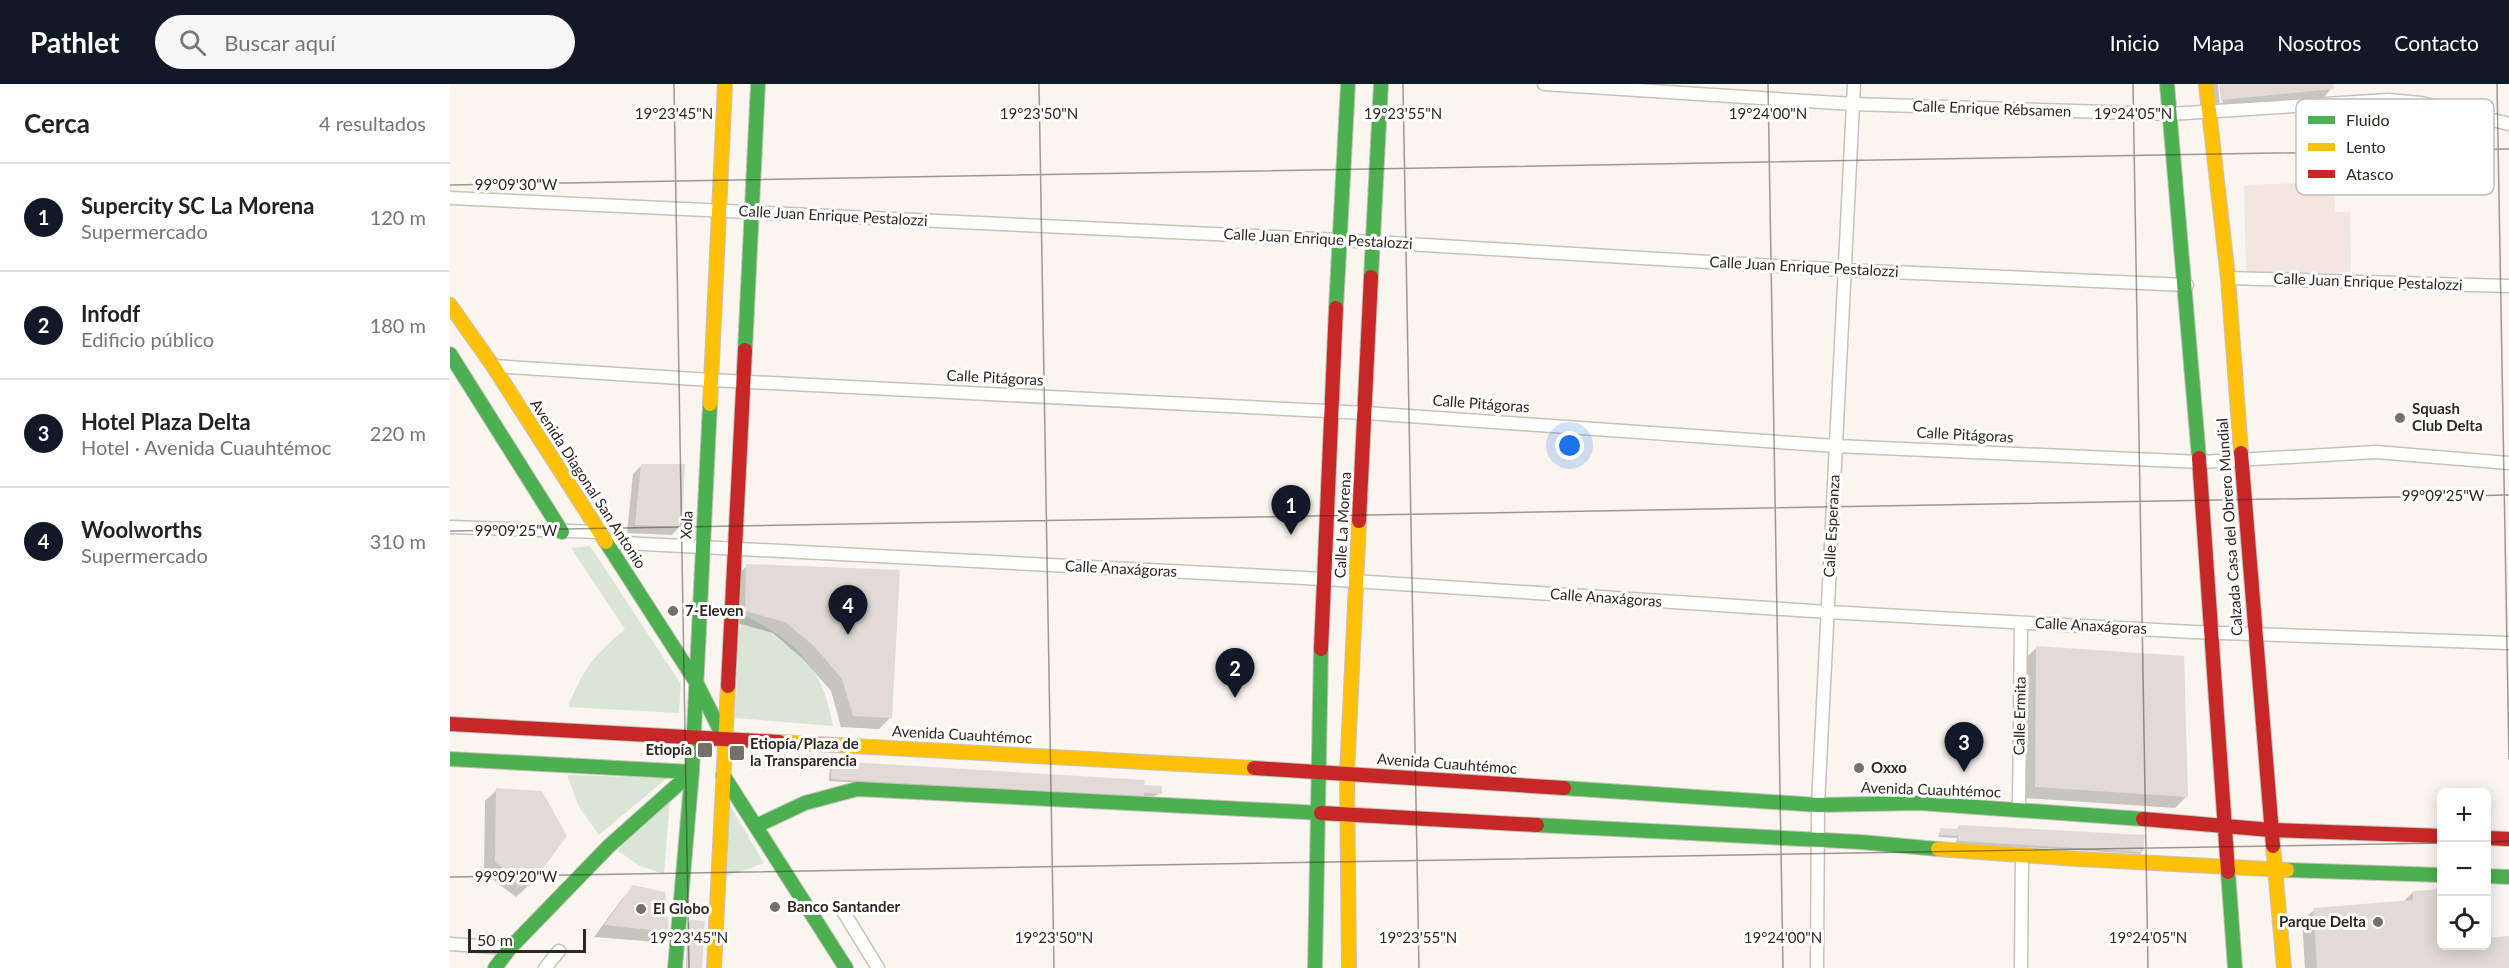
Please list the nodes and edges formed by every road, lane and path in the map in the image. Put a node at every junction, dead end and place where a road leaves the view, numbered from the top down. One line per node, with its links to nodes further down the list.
1 (725, 84): 16 (main road, Xola)
2 (758, 84): 17 (main road)
3 (1348, 84): 18 (main road, Calle La Morena)
4 (1381, 84): 19 (main road, Calle La Morena)
5 (1544, 84): 9 (street, Calle Enrique Rébsamen)
6 (1854, 84): 9 (street, Calle Esperanza)
7 (2167, 84): 12 (main road, Calzada Casa del Obrero Mundial)
8 (2206, 84): 11 (main road, Calzada Casa del Obrero Mundial)
9 (1853, 104): 12 (street, Calle Enrique Rébsamen); 20 (street, Calle Esperanza)
10 (2296, 106): 11 (street, Calle Enrique Rébsamen)
11 (2209, 112): 12 (street, Calle Enrique Rébsamen); 21 (main road, Calzada Casa del Obrero Mundial)
12 (2170, 114): 22 (main road, Calzada Casa del Obrero Mundial)
13 (2494, 120): 14 (street, Calle Enrique Rébsamen)
14 (2509, 124)
15 (450, 198): 16 (street, Calle Juan Enrique Pestalozzi)
16 (719, 210): 17 (street, Calle Juan Enrique Pestalozzi); 27 (main road, Xola)
17 (751, 213): 18 (street, Calle Juan Enrique Pestalozzi); 28 (main road)
18 (1340, 240): 19 (street, Calle Juan Enrique Pestalozzi); 29 (main road, Calle La Morena)
19 (1374, 242): 20 (street, Calle Juan Enrique Pestalozzi); 30 (main road, Calle La Morena)
20 (1845, 270): 22 (street, Calle Juan Enrique Pestalozzi); 31 (street, Calle Esperanza)
21 (2228, 278): 23 (street, Calle Juan Enrique Pestalozzi); 32 (main road, Calzada Casa del Obrero Mundial)
22 (2187, 285): 33 (main road, Calzada Casa del Obrero Mundial)
23 (2509, 286)
24 (450, 305): 26 (main road, Avenida Diagonal San Antonio)
25 (452, 360): 26 (main road, Calle Pitágoras); 36 (main road)
26 (493, 366): 27 (street, Calle Pitágoras); 37 (main road, Avenida Diagonal San Antonio)
27 (711, 380): 28 (street, Calle Pitágoras); 38 (main road, Xola)
28 (744, 382): 29 (street, Calle Pitágoras); 39 (main road)
29 (1330, 411): 30 (street, Calle Pitágoras); 40 (main road, Calle La Morena)
30 (1366, 413): 31 (street, Calle Pitágoras); 41 (main road, Calle La Morena)
31 (1836, 446): 33 (street, Calle Pitágoras); 42 (street, Calle Esperanza)
32 (2242, 461): 33 (street, Calle Pitágoras); 34 (street, Calle Pitágoras); 45 (main road, Calzada Casa del Obrero Mundial)
33 (2201, 462): 44 (main road, Calzada Casa del Obrero Mundial)
34 (2509, 463)
35 (450, 527): 36 (street, Calle Anaxágoras)
36 (562, 532): 37 (street, Calle Anaxágoras)
37 (602, 537): 38 (street, Calle Anaxágoras); 47 (main road, Avenida Diagonal San Antonio)
38 (703, 548): 39 (street, Calle Anaxágoras); 47 (main road, Xola)
39 (736, 550): 40 (street, Calle Anaxágoras); 50 (main road)
40 (1323, 579): 41 (street, Calle Anaxágoras); 52 (main road, Calle La Morena)
41 (1356, 581): 42 (street, Calle Anaxágoras); 54 (main road, Calle La Morena)
42 (1828, 612): 43 (street, Calle Anaxágoras); 56 (street, Calle Esperanza)
43 (2021, 623): 44 (street, Calle Anaxágoras); 57 (street, Calle Ermita)
44 (2211, 632): 45 (street, Calle Anaxágoras); 61 (main road, Calzada Casa del Obrero Mundial)
45 (2254, 634): 46 (street, Calle Anaxágoras); 62 (main road, Calzada Casa del Obrero Mundial)
46 (2509, 643)
47 (696, 682): 49 (main road, Xola); 50 (main road, Avenida Diagonal San Antonio)
48 (450, 724): 49 (main road, Avenida Cuauhtémoc)
49 (693, 736): 50 (main road, Avenida Cuauhtémoc); 53 (main road, Xola)
50 (724, 738): 52 (main road, Avenida Cuauhtémoc); 55 (main road)
51 (450, 759): 53 (main road)
52 (1316, 771): 54 (main road, Avenida Cuauhtémoc); 58 (main road, Calle La Morena)
53 (692, 772): 75 (main road); 80 (main road, Xola)
54 (1347, 774): 56 (main road, Avenida Cuauhtémoc); 59 (main road, Calle La Morena)
55 (723, 775): 60 (main road); 81 (main road)
56 (1818, 805): 57 (main road, Avenida Cuauhtémoc); 65 (street, Calle Esperanza)
57 (2019, 809): 61 (main road, Avenida Cuauhtémoc)
58 (1316, 813): 59 (main road); 60 (main road); 84 (main road, Calle La Morena)
59 (1347, 815): 65 (main road); 85 (main road, Calle La Morena)
60 (756, 826): 82 (main road)
61 (2225, 826): 62 (main road, Avenida Cuauhtémoc); 68 (main road, Calzada Casa del Obrero Mundial)
62 (2271, 830): 63 (main road, Avenida Cuauhtémoc); 69 (main road, Calzada Casa del Obrero Mundial)
63 (2437, 836)
64 (2491, 838): 66 (main road)
65 (1816, 839): 67 (main road); 86 (street, Calle Esperanza)
66 (2509, 839)
67 (2022, 855): 68 (main road); 87 (street)
68 (2228, 866): 69 (main road); 88 (main road, Calzada Casa del Obrero Mundial)
69 (2275, 868): 70 (main road); 89 (main road, Calzada Casa del Obrero Mundial)
70 (2437, 875)
71 (2491, 876): 72 (main road)
72 (2509, 877)
73 (841, 908): 83 (street)
74 (450, 944): 75 (street)
75 (510, 948): 77 (main road); 78 (main road)
76 (560, 951): 79 (street)
77 (495, 968)
78 (514, 968)
79 (545, 968)
80 (675, 968)
81 (714, 968)
82 (846, 968)
83 (878, 968)
84 (1315, 968)
85 (1349, 968)
86 (1817, 968)
87 (2021, 968)
88 (2235, 968)
89 (2284, 968)

